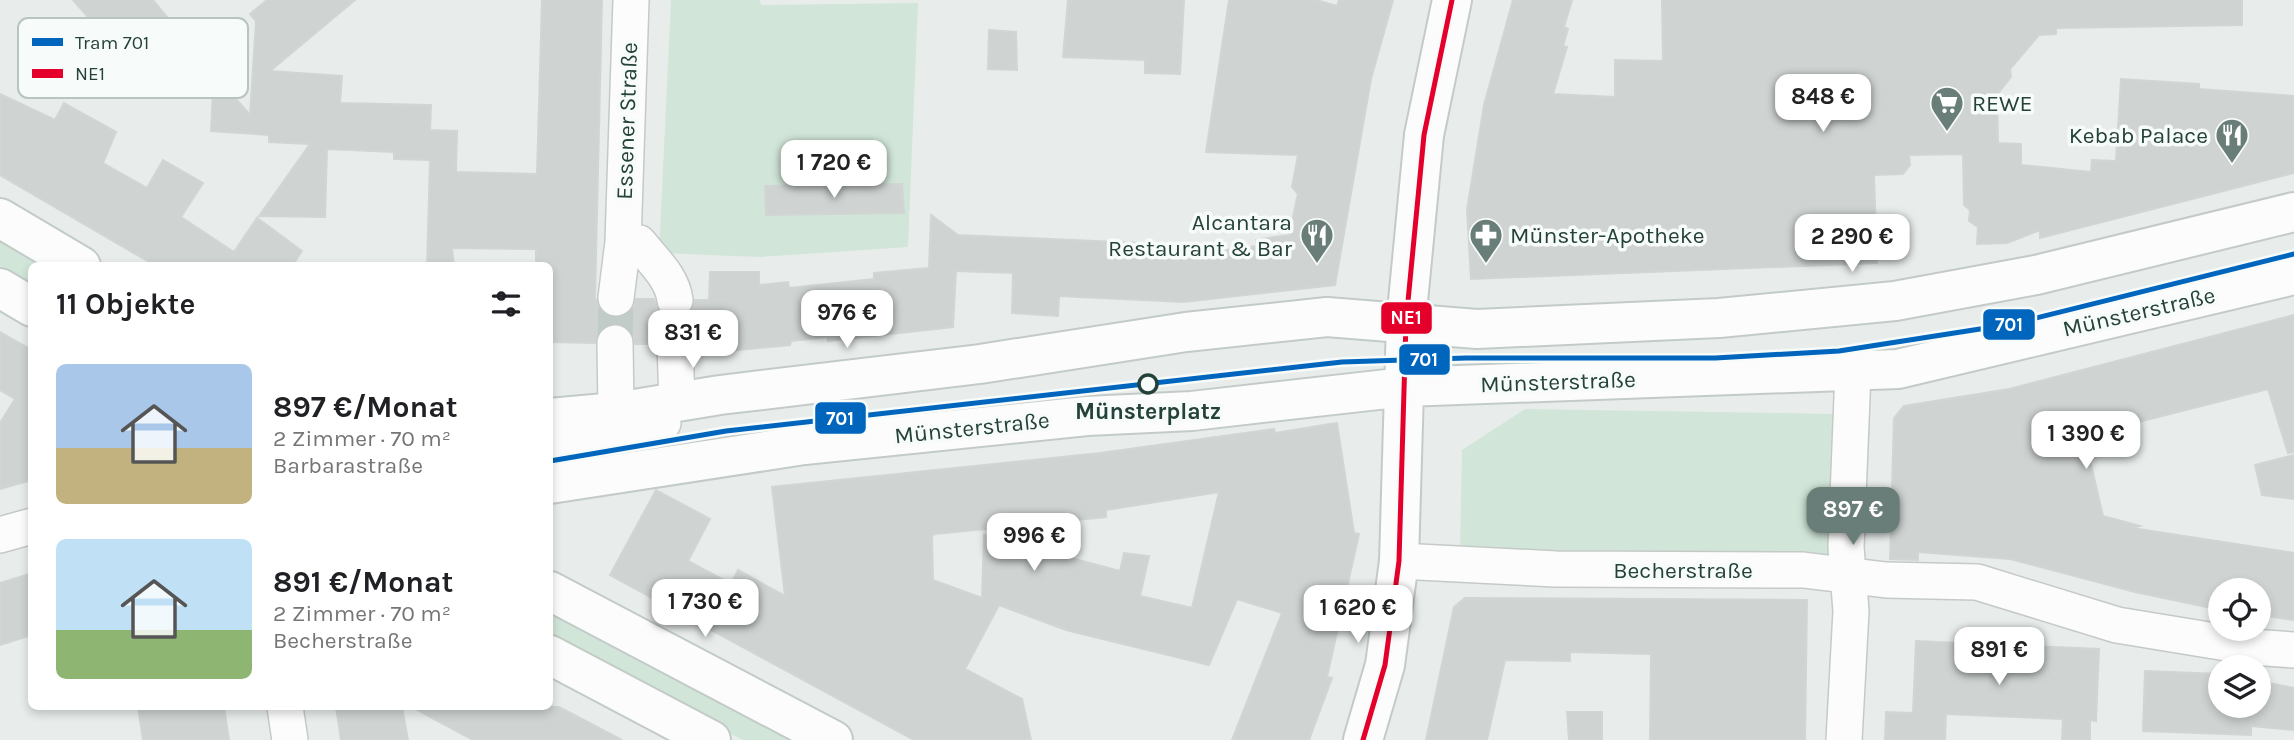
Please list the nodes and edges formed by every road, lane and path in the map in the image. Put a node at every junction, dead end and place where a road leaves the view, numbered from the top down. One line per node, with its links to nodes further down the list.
1 (631, 0): 5 (street, Essener Straße)
2 (1452, 0): 12 (main road)
3 (2294, 212): 12 (main road)
4 (0, 218): 6 (main road)
5 (624, 242): 9 (street, Essener Straße); 10 (street)
6 (74, 262)
7 (2294, 275): 15 (main road, Münsterstraße)
8 (0, 289): 11 (main road)
9 (616, 298)
10 (675, 300)
11 (28, 305)
12 (1406, 322): 16 (main road); 17 (main road)
13 (615, 343): 19 (street)
14 (675, 344): 18 (street)
15 (1853, 372): 16 (main road, Münsterstraße); 26 (street)
16 (1405, 387): 22 (main road, Münsterstraße); 25 (main road)
17 (720, 395): 18 (main road); 21 (street)
18 (677, 403): 19 (main road)
19 (616, 412): 20 (main road)
20 (553, 418)
21 (553, 442)
22 (554, 481)
23 (28, 527): 24 (street)
24 (0, 535)
25 (1399, 561): 26 (street, Becherstraße); 34 (main road)
26 (1849, 574): 28 (street, Becherstraße); 35 (street)
27 (553, 593): 33 (main road)
28 (2294, 650)
29 (553, 657): 32 (main road)
30 (285, 710): 31 (street)
31 (290, 740)
32 (711, 740)
33 (833, 740)
34 (1363, 740)
35 (1844, 740)

